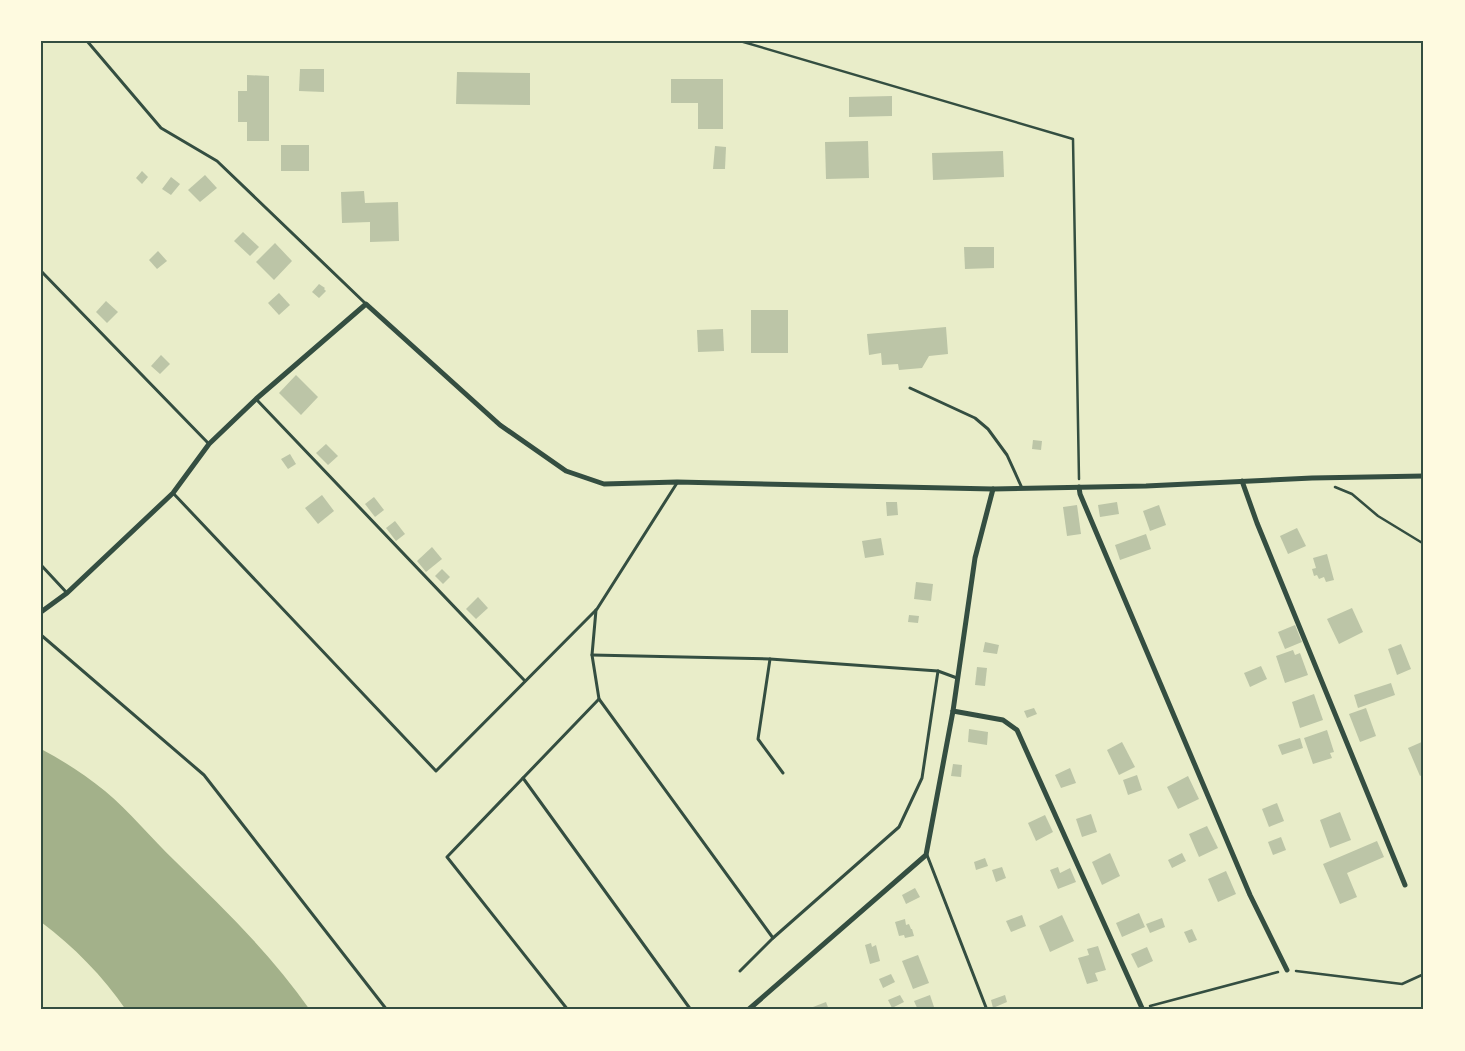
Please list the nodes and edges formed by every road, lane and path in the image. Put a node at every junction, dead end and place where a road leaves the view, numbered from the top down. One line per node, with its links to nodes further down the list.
1 (87, 41): 4 (lane)
2 (740, 41): 12 (path)
3 (41, 271): 7 (lane)
4 (366, 304): 6 (street); 10 (street)
5 (910, 388): 14 (lane)
6 (256, 399): 7 (street); 26 (lane)
7 (209, 444): 15 (street)
8 (1424, 476): 9 (street)
9 (1242, 481): 12 (street); 32 (street)
10 (677, 482): 13 (street); 19 (lane)
11 (1328, 484): 16 (path)
12 (1079, 487): 14 (street); 34 (street)
13 (993, 489): 14 (street); 25 (street)
14 (1022, 489)
15 (173, 493): 18 (street); 26 (lane)
16 (1424, 544)
17 (41, 566): 18 (lane)
18 (67, 593): 20 (street)
19 (596, 609): 22 (lane); 26 (lane)
20 (41, 612)
21 (41, 635): 38 (lane)
22 (592, 655): 23 (lane); 27 (lane)
23 (770, 659): 24 (lane); 29 (lane)
24 (938, 671): 25 (lane); 33 (lane)
25 (957, 678): 28 (street)
26 (525, 681)
27 (599, 699): 30 (lane); 33 (lane)
28 (953, 711): 31 (street); 37 (street)
29 (783, 773)
30 (523, 778): 39 (lane); 40 (lane)
31 (926, 855): 41 (street); 42 (lane)
32 (1405, 885)
33 (772, 938): 35 (lane)
34 (1286, 970): 36 (path); 37 (path)
35 (740, 971)
36 (1424, 974)
37 (1142, 1008)
38 (387, 1010)
39 (568, 1010)
40 (691, 1010)
41 (748, 1010)
42 (987, 1010)

